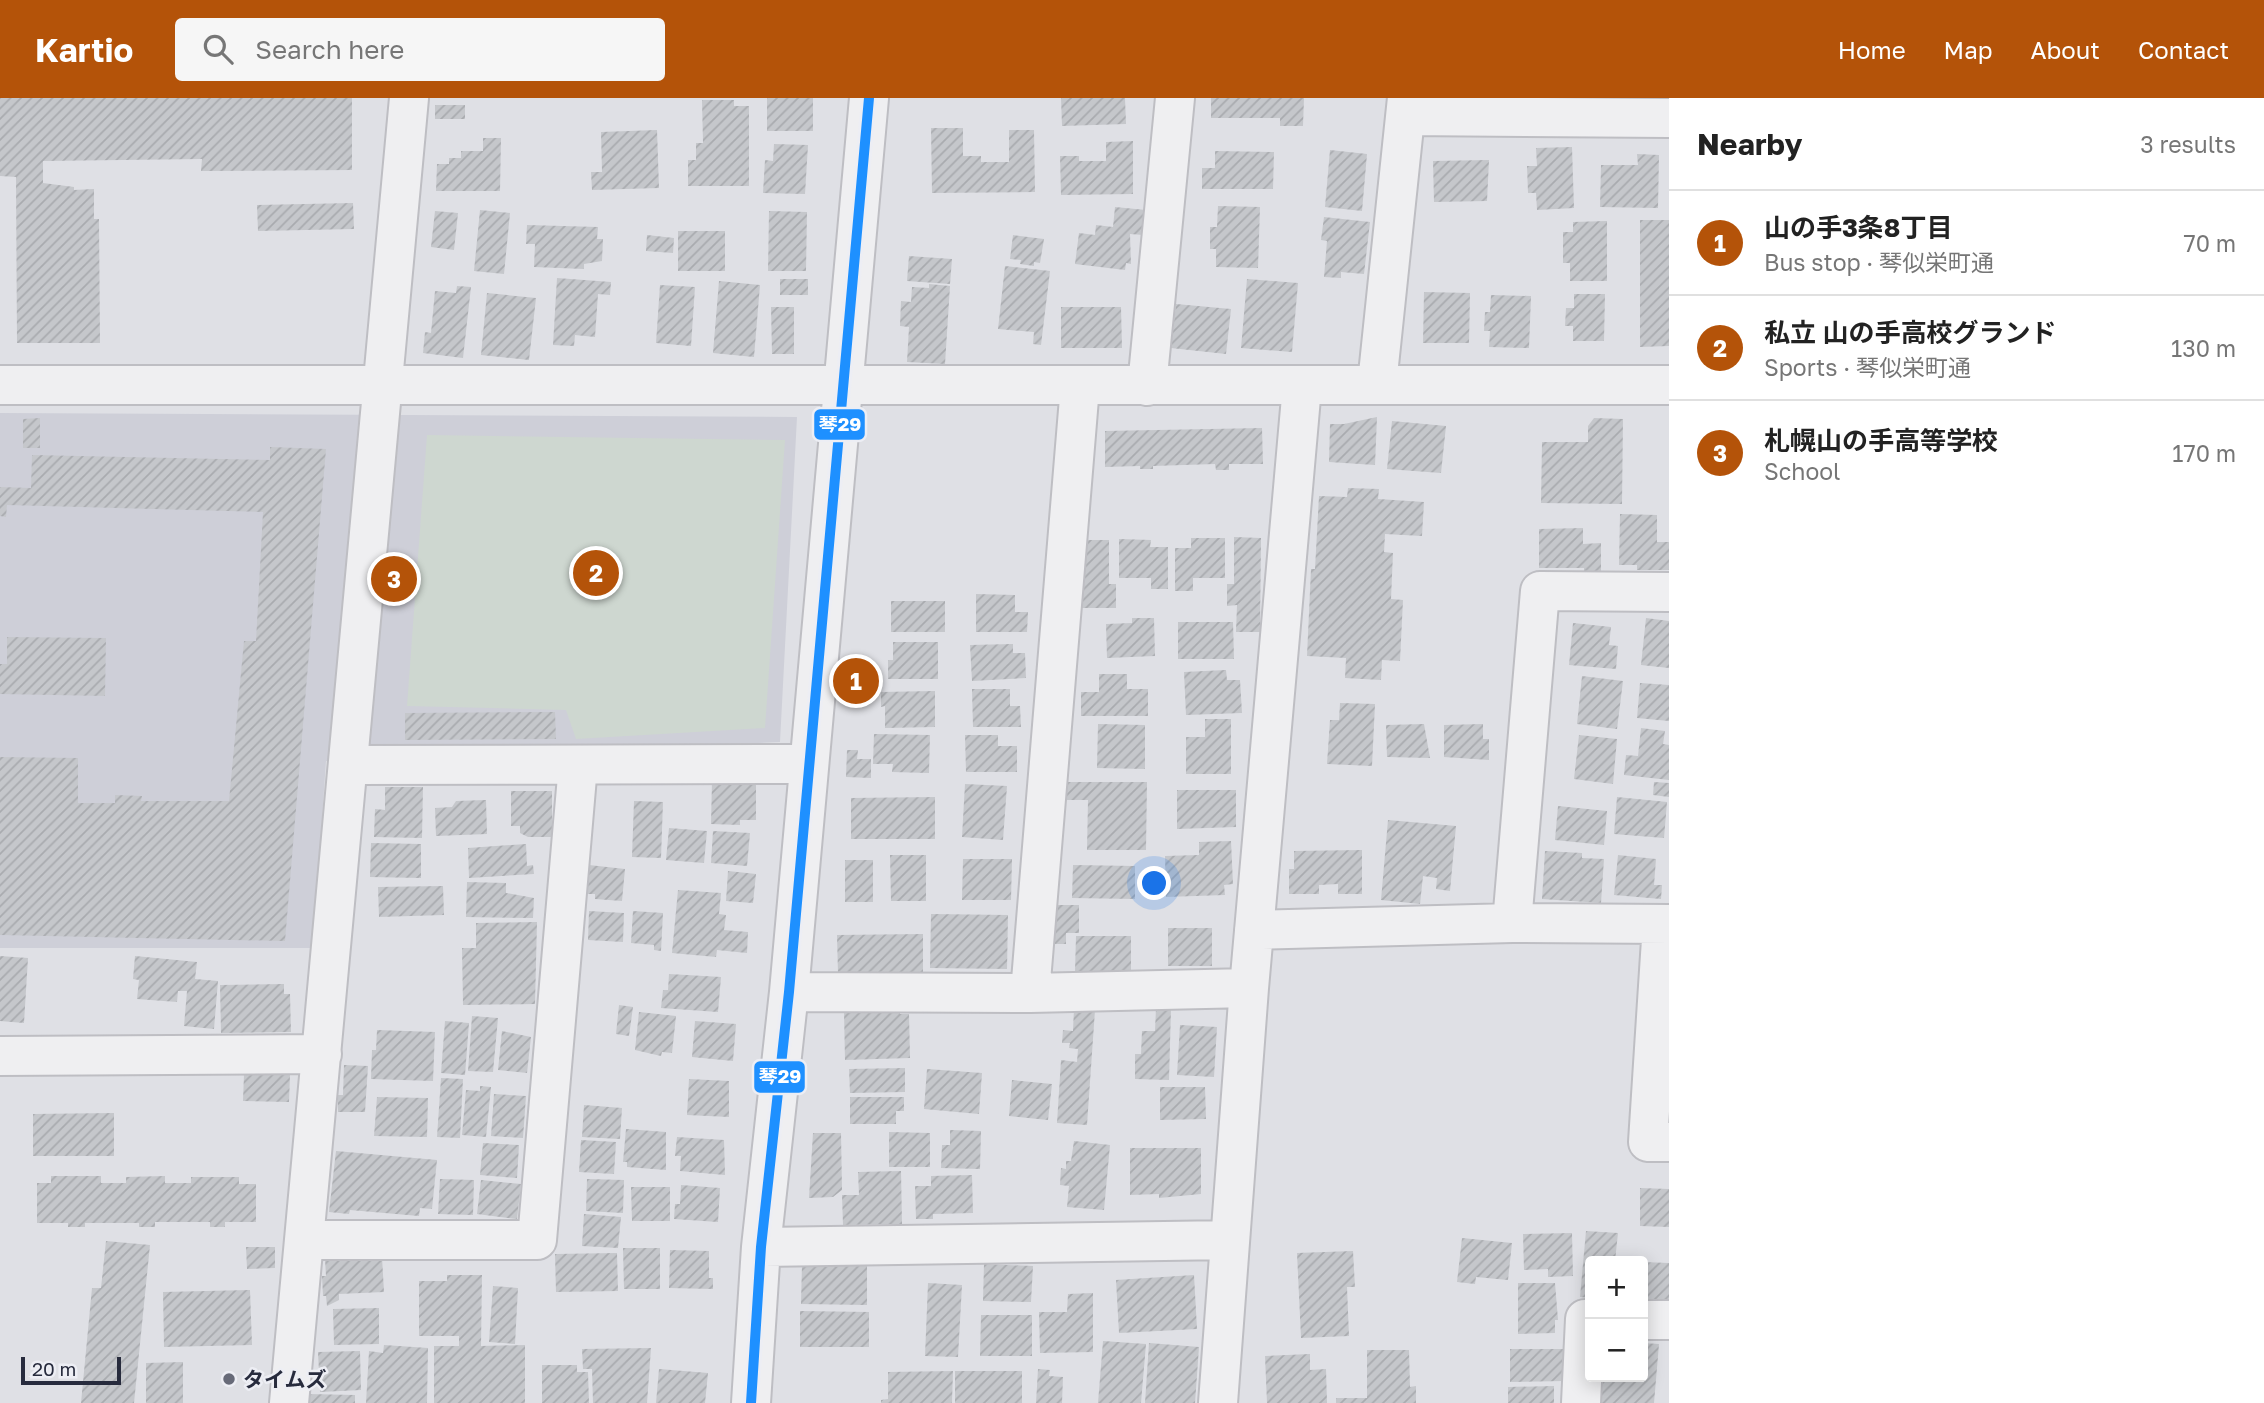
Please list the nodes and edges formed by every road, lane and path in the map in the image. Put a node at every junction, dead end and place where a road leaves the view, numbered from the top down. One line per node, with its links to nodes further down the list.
1 (409, 98): 8 (street)
2 (869, 98): 10 (street)
3 (1175, 98): 12 (street)
4 (1406, 107): 5 (street); 6 (street)
5 (1669, 118)
6 (1377, 384): 9 (street); 13 (street)
7 (0, 385): 8 (street)
8 (382, 385): 10 (street); 16 (street)
9 (1669, 385)
10 (842, 386): 11 (street); 15 (street)
11 (1080, 386): 12 (street); 23 (street)
12 (1147, 386): 13 (street)
13 (1302, 386): 20 (street)
14 (1669, 592): 18 (street)
15 (809, 764): 17 (street); 22 (street)
16 (348, 765): 17 (street); 24 (street)
17 (578, 765): 27 (street)
18 (1512, 923): 19 (street); 20 (street)
19 (1665, 924): 26 (street)
20 (1254, 930): 21 (street)
21 (1249, 988): 23 (street); 28 (street)
22 (789, 992): 23 (street); 29 (street)
23 (1030, 993)
24 (322, 1054): 25 (street); 27 (street)
25 (0, 1056)
26 (1669, 1142)
27 (306, 1240): 33 (street)
28 (1230, 1240): 29 (street); 35 (street)
29 (761, 1247): 34 (street)
30 (1585, 1319): 36 (street)
31 (1648, 1320): 32 (street)
32 (1669, 1320)
33 (289, 1403)
34 (751, 1403)
35 (1217, 1403)
36 (1581, 1403)

